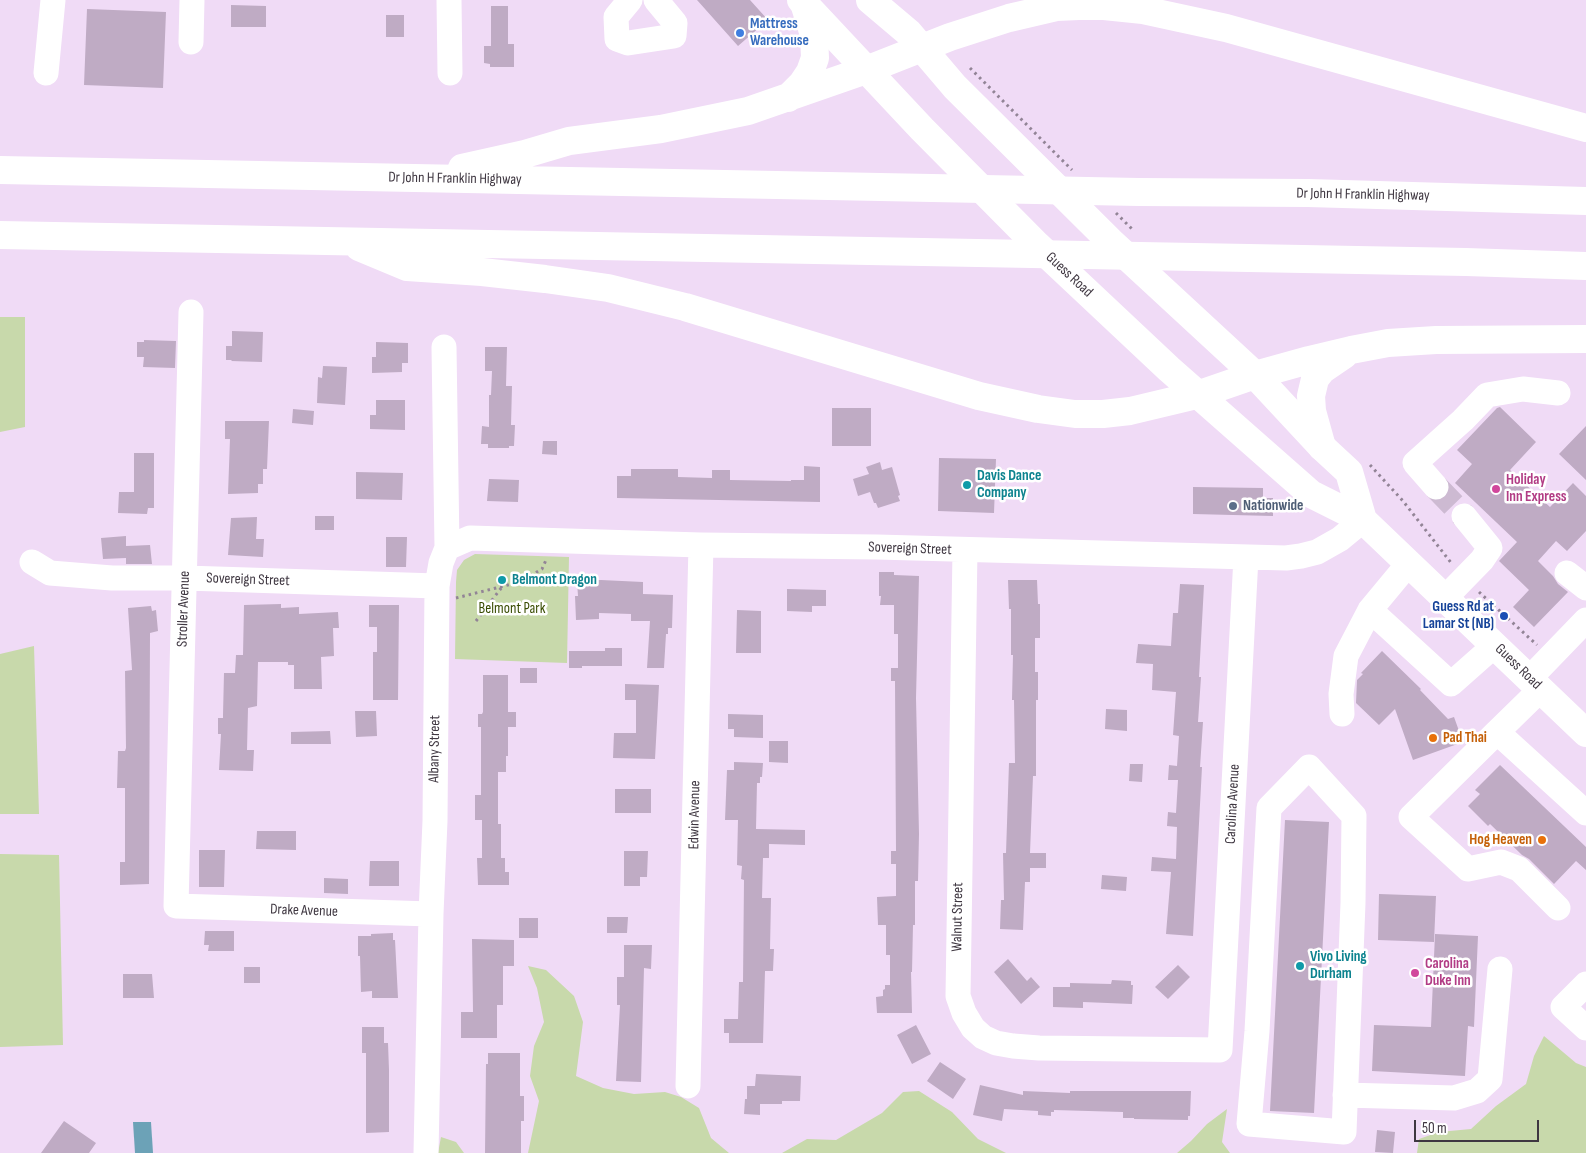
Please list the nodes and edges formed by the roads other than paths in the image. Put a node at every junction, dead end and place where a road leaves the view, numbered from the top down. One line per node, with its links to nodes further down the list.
1 (53, 0): 11 (street)
2 (192, 0): 8 (street)
3 (449, 0): 12 (street)
4 (630, 0): 5 (street)
5 (656, 0)
6 (870, 0): 9 (main road, Guess Road)
7 (802, 2): 10 (main road, Guess Road); 13 (main road)
8 (191, 42)
9 (921, 48): 10 (main road); 14 (main road); 25 (main road, Guess Road)
10 (866, 70): 13 (main road); 27 (main road, Guess Road)
11 (46, 73)
12 (450, 73)
13 (788, 98): 16 (main road)
14 (1586, 128)
15 (0, 170): 16 (main road, Dr John H Franklin Highway)
16 (409, 178): 17 (main road, Dr John H Franklin Highway)
17 (1586, 201)
18 (0, 235): 19 (main road)
19 (348, 242): 20 (main road); 27 (main road)
20 (1586, 266)
21 (191, 312): 38 (street, Stroller Avenue)
22 (1586, 339): 24 (main road)
23 (444, 347): 33 (street, Albany Street)
24 (1352, 350): 25 (main road); 28 (main road)
25 (1254, 375): 27 (main road); 28 (main road, Guess Road)
26 (1558, 393): 29 (street)
27 (1197, 394): 31 (main road, Guess Road)
28 (1322, 447): 31 (main road, Guess Road)
29 (1436, 487)
30 (1464, 516): 40 (street)
31 (1363, 520): 35 (street, Sovereign Street); 37 (main road, Guess Road)
32 (701, 545): 33 (street, Sovereign Street); 34 (street, Sovereign Street); 56 (street, Edwin Avenue)
33 (447, 548): 39 (street, Albany Street)
34 (965, 550): 35 (street, Sovereign Street); 55 (street, Walnut Street)
35 (1246, 557): 55 (street, Carolina Avenue)
36 (32, 562): 38 (street, Sovereign Street)
37 (1409, 564): 40 (main road, Guess Road); 41 (street)
38 (185, 578): 39 (street, Sovereign Street); 49 (street, Stroller Avenue)
39 (437, 596): 51 (street, Albany Street)
40 (1445, 598): 43 (main road, Guess Road)
41 (1370, 610): 43 (street); 45 (street)
42 (1586, 620): 44 (street)
43 (1495, 645): 44 (main road, Guess Road)
44 (1535, 683): 46 (street); 47 (main road, Guess Road)
45 (1342, 714)
46 (1498, 732): 48 (street); 50 (street)
47 (1586, 733)
48 (1586, 813)
49 (176, 906): 51 (street, Drake Avenue)
50 (1558, 908)
51 (431, 914): 58 (street, Albany Street)
52 (1500, 969): 57 (street)
53 (1586, 984): 54 (street)
54 (1586, 1028)
55 (1220, 1050)
56 (688, 1086)
57 (1345, 1095): 57 (street)
58 (426, 1153)

